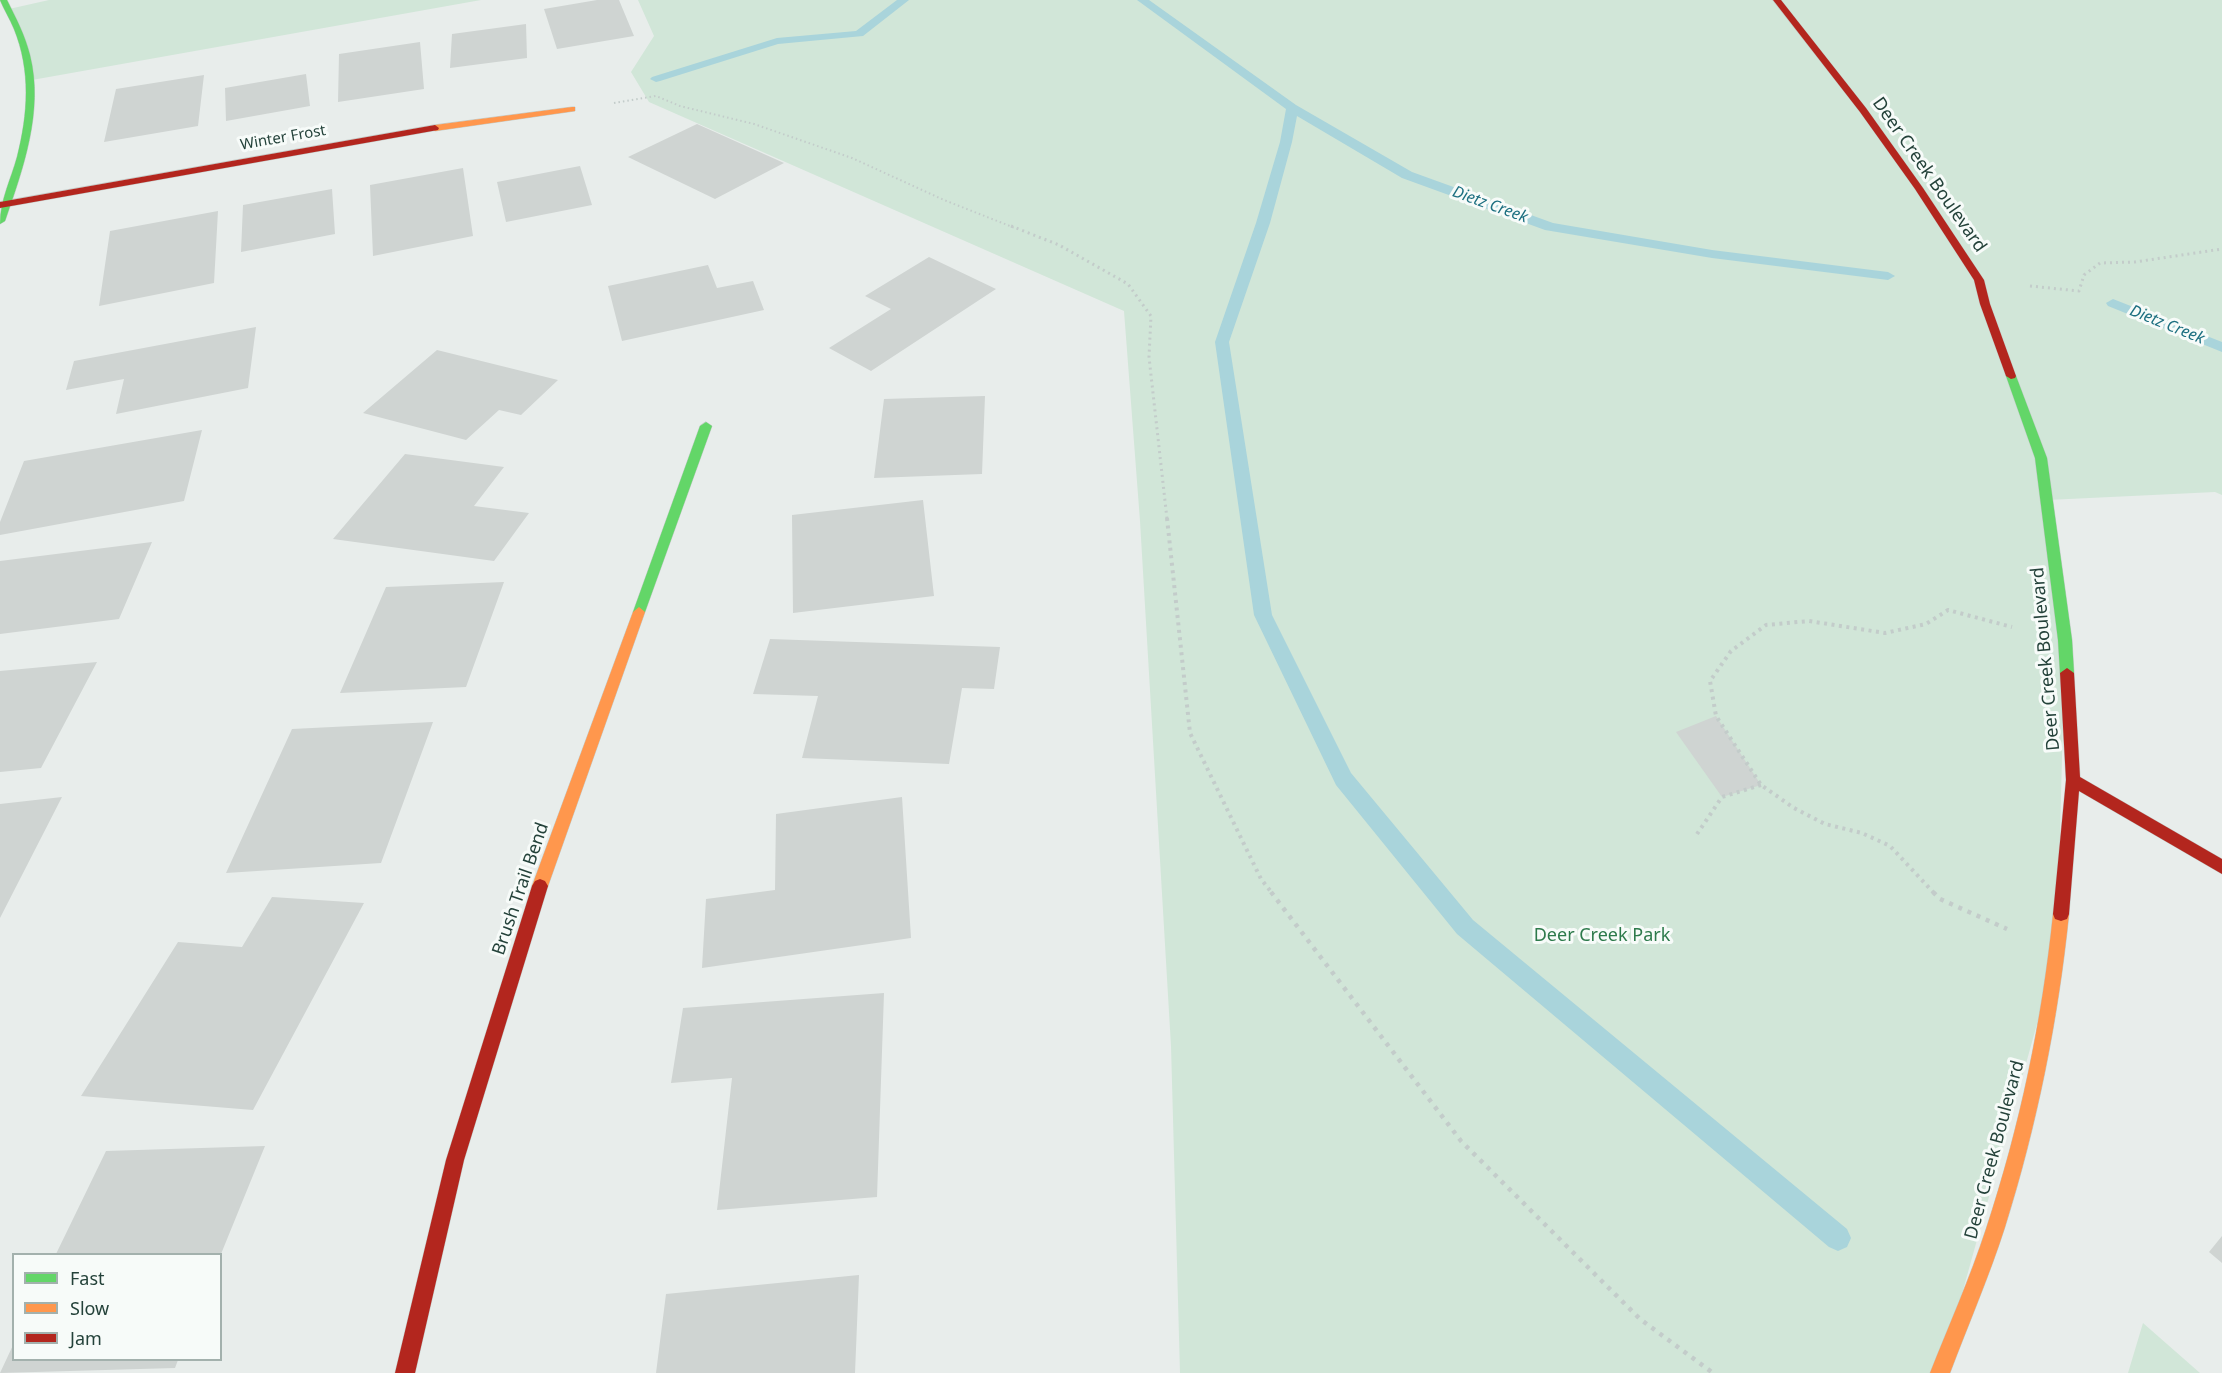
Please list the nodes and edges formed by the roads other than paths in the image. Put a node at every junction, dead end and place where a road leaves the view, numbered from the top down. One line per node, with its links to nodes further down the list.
1 (3, 0): 4 (street)
2 (1777, 0): 7 (street, Deer Creek Boulevard)
3 (572, 109): 4 (street, Winter Frost)
4 (3, 204): 5 (street)
5 (0, 221)
6 (706, 426): 9 (street, Brush Trail Bend)
7 (2073, 780): 8 (street); 10 (street, Deer Creek Boulevard)
8 (2222, 867)
9 (405, 1373)
10 (1940, 1373)

